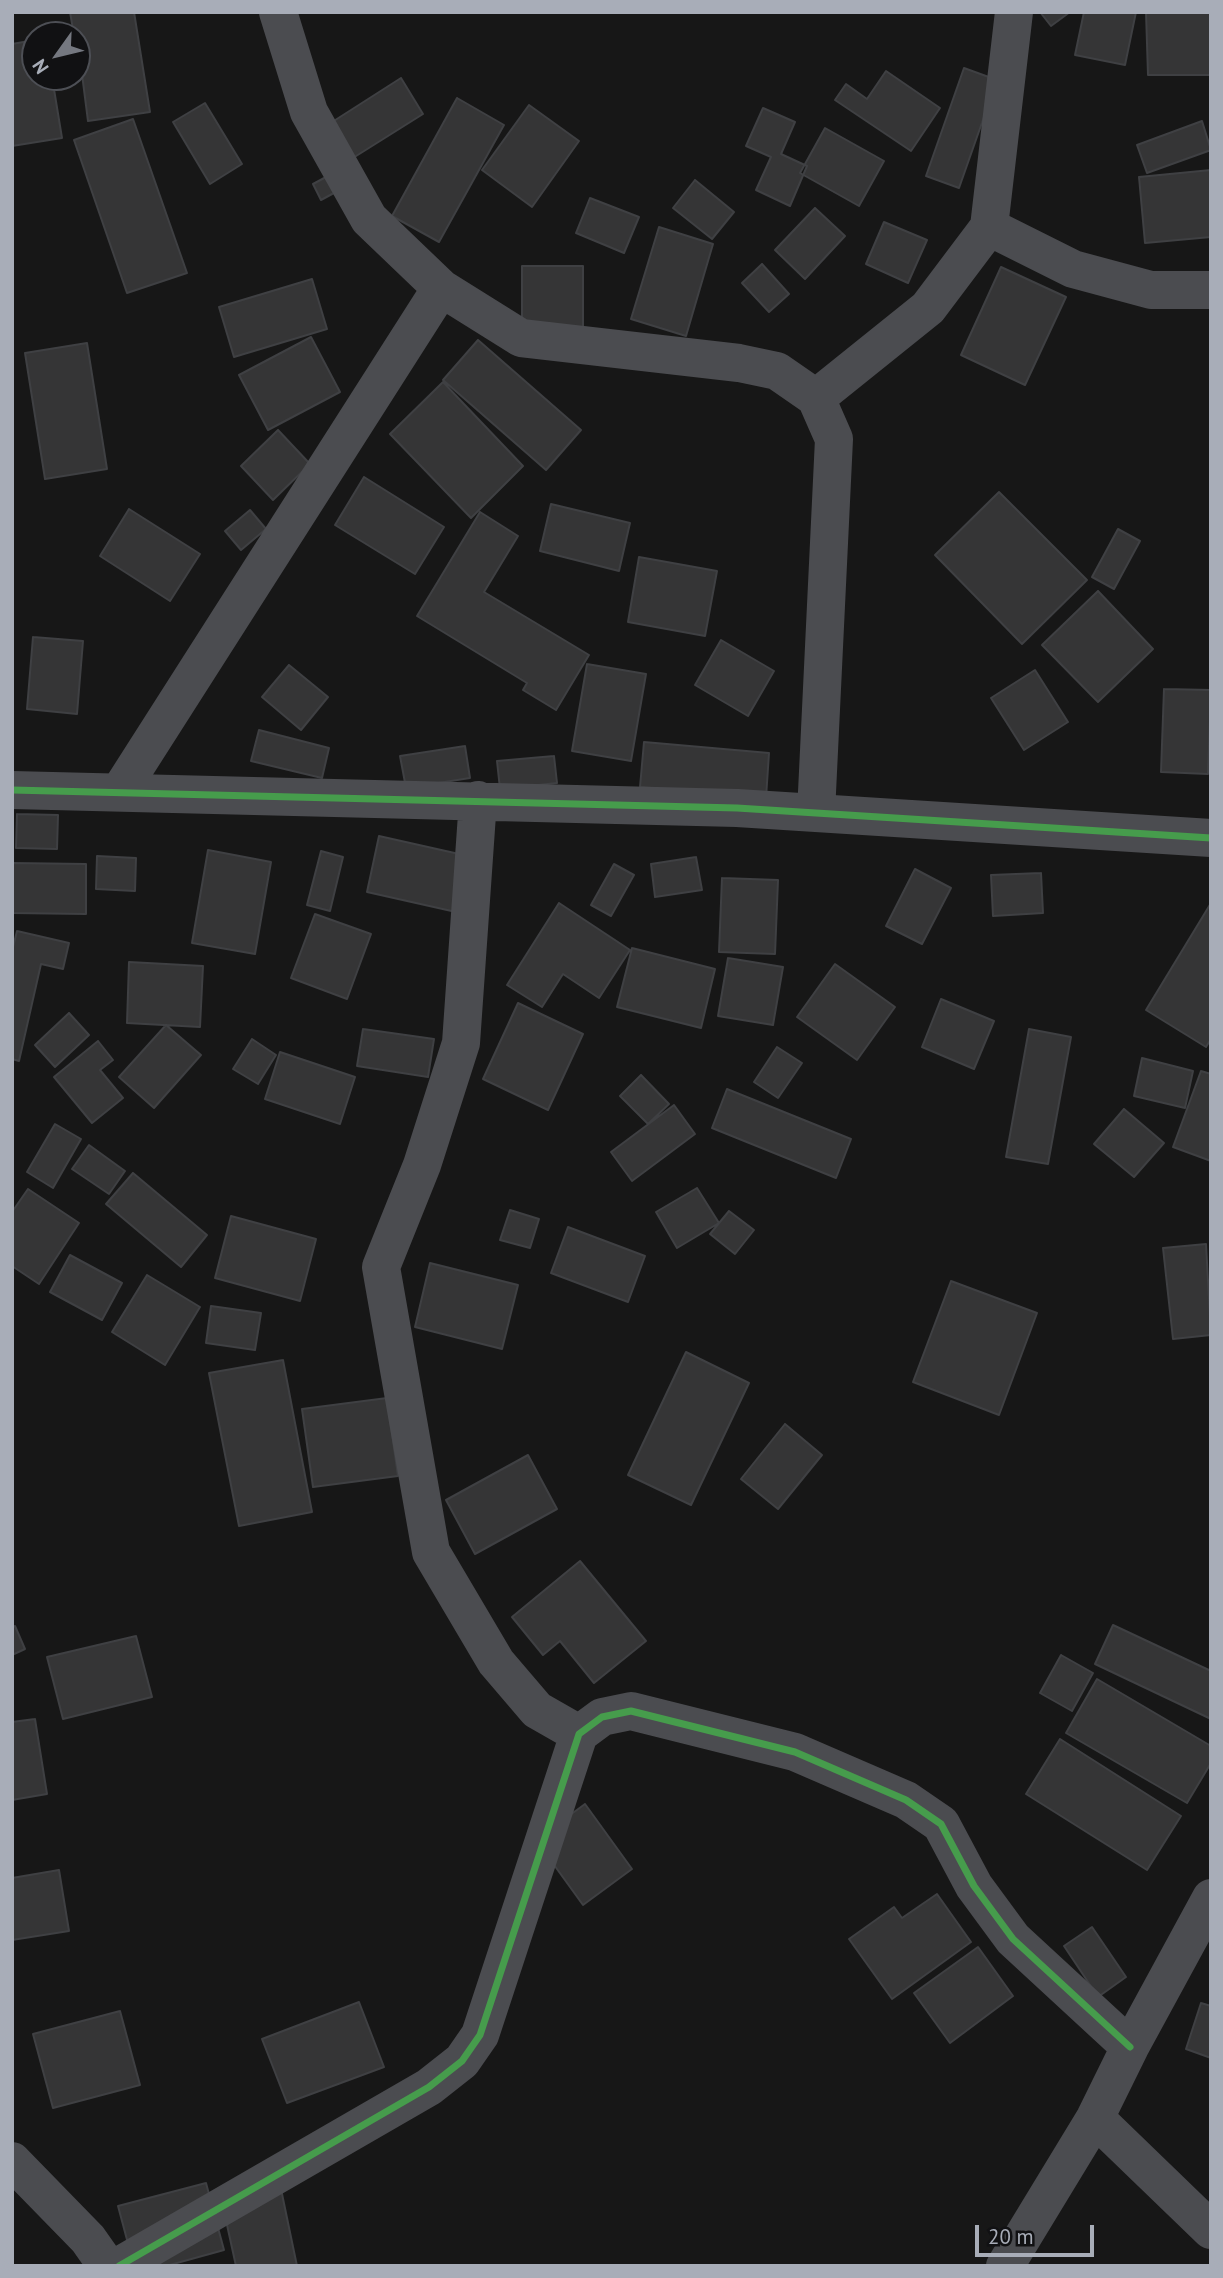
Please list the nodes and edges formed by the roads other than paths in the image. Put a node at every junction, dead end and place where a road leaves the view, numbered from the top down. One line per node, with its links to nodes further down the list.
1 (278, 12): 4 (street)
2 (1014, 12): 3 (street)
3 (989, 227): 5 (street); 6 (street)
4 (441, 288): 6 (street); 8 (street)
5 (1211, 290)
6 (816, 398): 10 (street)
7 (12, 790): 8 (street)
8 (120, 791): 9 (street)
9 (478, 800): 10 (street); 12 (street)
10 (816, 813): 11 (street)
11 (1211, 838)
12 (579, 1734): 14 (street); 19 (street)
13 (1211, 1898): 14 (street)
14 (1130, 2047): 15 (street)
15 (1096, 2118): 17 (street); 20 (street)
16 (12, 2161): 18 (street)
17 (1211, 2231)
18 (107, 2266)
19 (119, 2266)
20 (1005, 2266)

